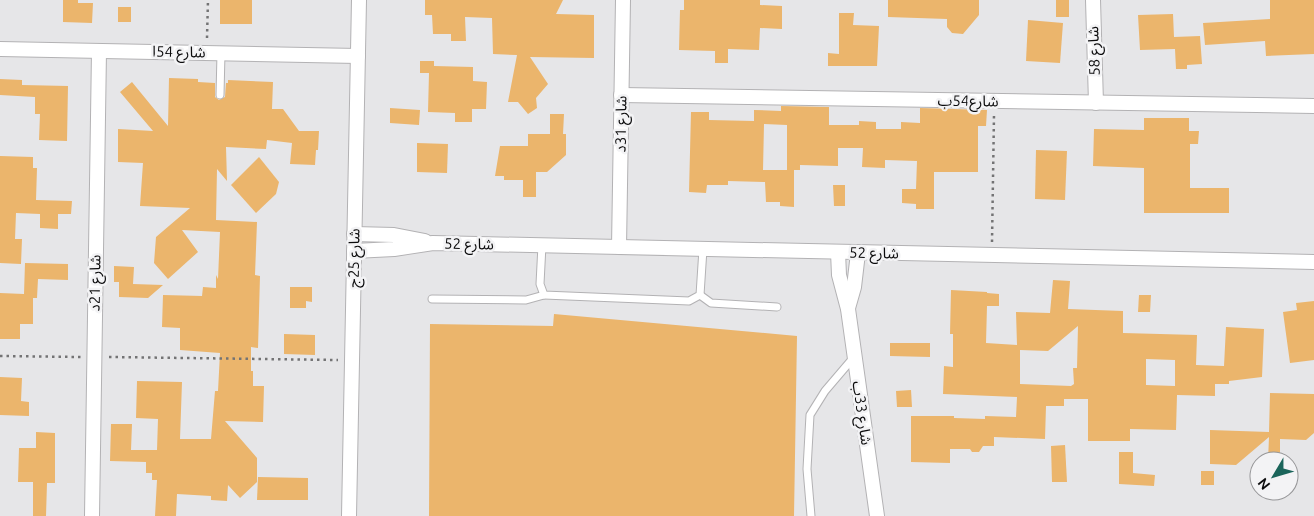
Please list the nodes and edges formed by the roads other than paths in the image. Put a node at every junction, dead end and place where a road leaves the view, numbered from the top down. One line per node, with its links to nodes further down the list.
1 (359, 0): 7 (street, شارع 25ج)
2 (623, 0): 9 (street, شارع 31د)
3 (1093, 0): 10 (street, شارع 58)
4 (0, 49): 5 (street, شارع 54ا)
5 (99, 51): 6 (street, شارع 54ا); 27 (street, شارع 21د)
6 (214, 53): 7 (street, شارع 54ا); 8 (lane)
7 (358, 56): 12 (street, شارع 25ج)
8 (220, 95)
9 (621, 95): 10 (street, شارع54ب); 15 (street, شارع 31د)
10 (1096, 102): 11 (street, شارع54ب)
11 (1314, 106)
12 (354, 234): 13 (street, شارع 52); 17 (street, شارع 25ج)
13 (433, 243): 14 (street, شارع 52); 17 (street, شارع 52)
14 (542, 245): 15 (street, شارع 52); 21 (lane)
15 (619, 247): 16 (street, شارع 52)
16 (703, 249): 18 (street, شارع 52); 22 (lane)
17 (354, 250): 28 (street, شارع 25ج)
18 (838, 252): 19 (street, شارع 52); 25 (street, شارع 33ب)
19 (858, 253): 20 (street, شارع 52); 25 (street, شارع 33ب)
20 (1314, 262)
21 (544, 295): 22 (lane); 23 (lane)
22 (700, 295): 24 (lane)
23 (432, 299)
24 (777, 307)
25 (848, 309): 26 (street, شارع 33ب)
26 (854, 356): 29 (lane); 30 (street, شارع 33ب)
27 (92, 516)
28 (349, 516)
29 (811, 516)
30 (877, 516)

